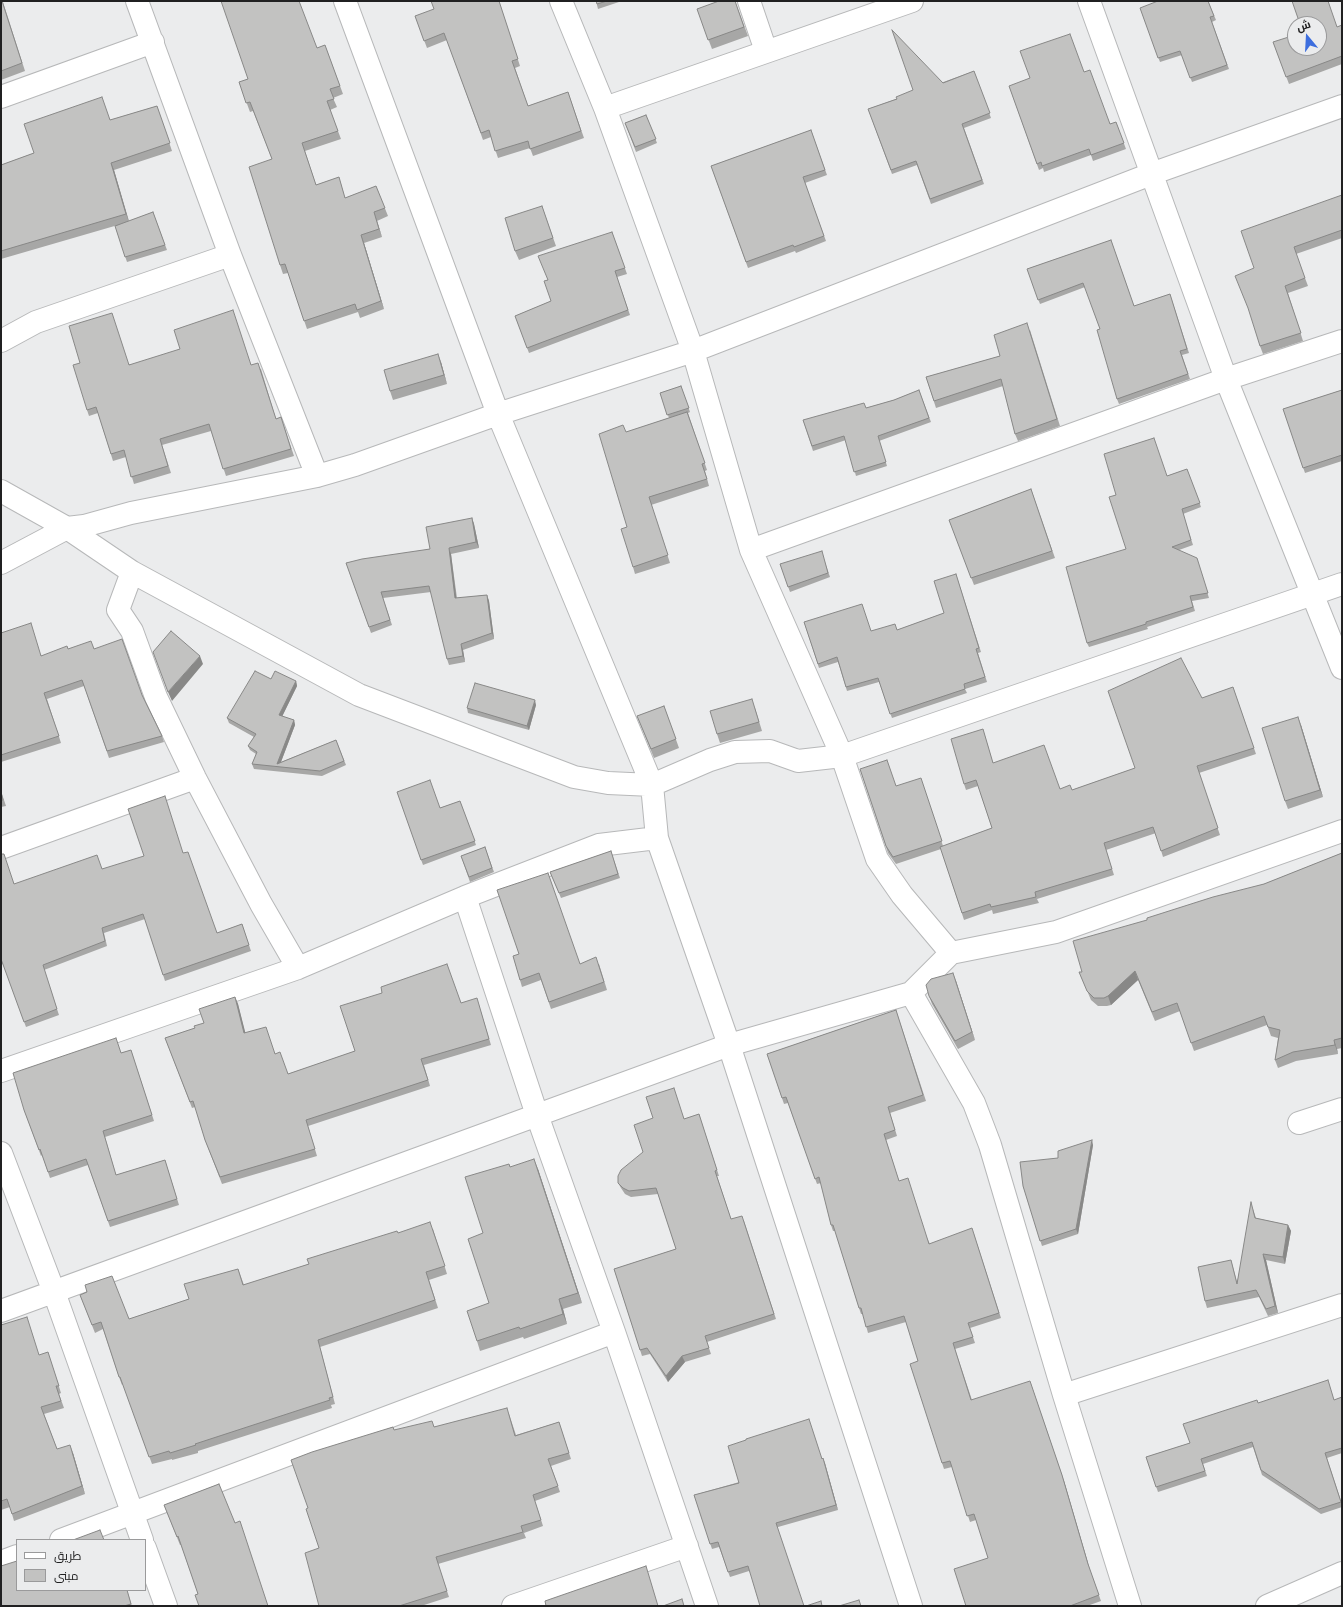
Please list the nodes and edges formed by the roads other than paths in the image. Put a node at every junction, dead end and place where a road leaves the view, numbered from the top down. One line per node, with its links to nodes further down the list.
1 (137, 1): 7 (street)
2 (345, 1): 18 (street)
3 (561, 1): 11 (street)
4 (749, 1): 8 (street)
5 (912, 1): 8 (street)
6 (1089, 1): 12 (street)
7 (153, 42): 9 (street); 13 (street)
8 (766, 51): 11 (street)
9 (1, 97)
10 (1342, 106): 12 (street)
11 (605, 108): 16 (street)
12 (1151, 174): 16 (street); 17 (street)
13 (230, 255): 14 (street); 19 (street)
14 (1, 341)
15 (1342, 341): 17 (street)
16 (693, 351): 18 (street); 22 (street)
17 (1226, 379): 22 (street); 26 (street)
18 (498, 414): 19 (street); 30 (street)
19 (318, 476): 21 (street)
20 (1, 491): 21 (street)
21 (67, 528): 23 (street); 24 (street)
22 (750, 550): 28 (street)
23 (1, 563)
24 (132, 572): 29 (street); 30 (street)
25 (1342, 584): 26 (street)
26 (1313, 594): 27 (street); 28 (street)
27 (1342, 668)
28 (842, 756): 30 (street); 35 (street)
29 (195, 778): 33 (street); 36 (street)
30 (652, 785): 32 (street)
31 (1342, 831): 35 (street)
32 (657, 838): 34 (street); 38 (street)
33 (1, 848)
34 (465, 897): 36 (street); 41 (street)
35 (951, 953): 37 (street)
36 (298, 968): 39 (street)
37 (911, 993): 38 (street); 48 (street)
38 (729, 1045): 41 (street); 60 (street)
39 (1, 1071)
40 (1342, 1109): 42 (street)
41 (537, 1115): 44 (street); 47 (street)
42 (1299, 1123)
43 (1, 1153): 44 (street)
44 (54, 1292): 46 (street); 49 (street)
45 (1342, 1305): 48 (street)
46 (1, 1311)
47 (614, 1332): 49 (street); 52 (street)
48 (1064, 1395): 61 (street)
49 (133, 1514): 50 (street); 51 (street)
50 (64, 1539)
51 (142, 1539)
52 (687, 1546): 58 (street); 59 (street)
53 (146, 1551): 57 (street)
54 (16, 1556): 55 (street)
55 (1, 1562)
56 (1342, 1573): 62 (street)
57 (166, 1606)
58 (513, 1606)
59 (707, 1606)
60 (911, 1606)
61 (1130, 1606)
62 (1267, 1606)

